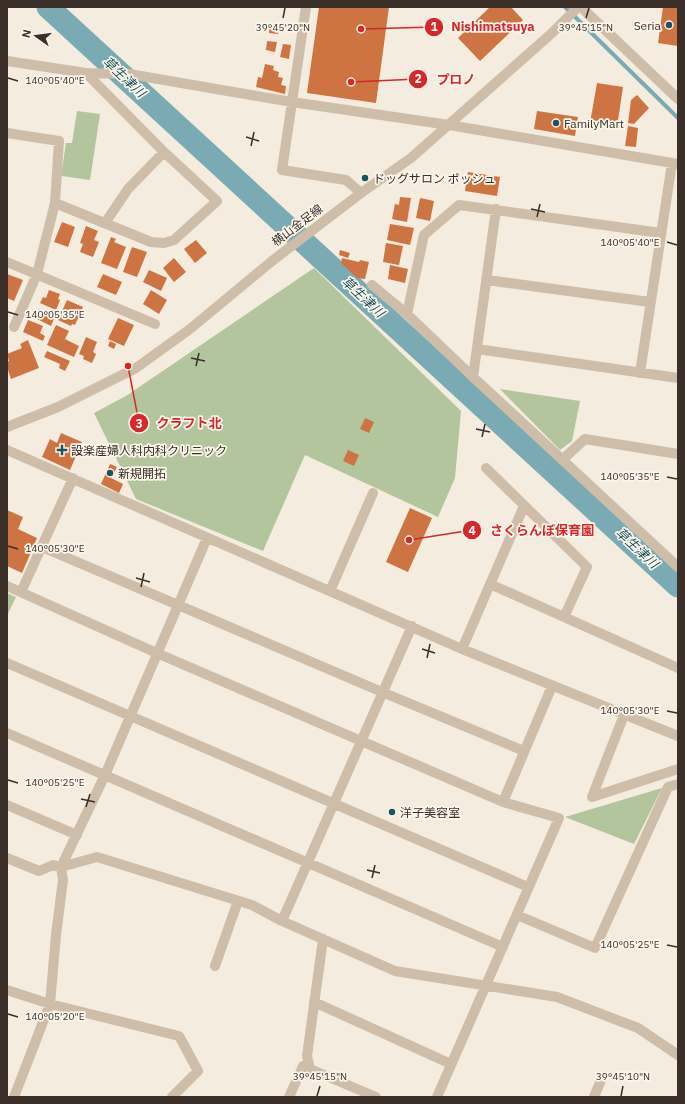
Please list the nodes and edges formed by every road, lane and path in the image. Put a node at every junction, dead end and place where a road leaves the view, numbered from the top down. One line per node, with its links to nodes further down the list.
1 (306, 7): 7 (street)
2 (578, 7): 8 (street, 横山金足線)
3 (581, 7): 6 (street)
4 (7, 62): 5 (street)
5 (86, 73): 7 (street); 10 (street)
6 (678, 98)
7 (292, 102): 8 (street); 12 (street)
8 (449, 125): 11 (street); 12 (street, 横山金足線)
9 (7, 133): 13 (street)
10 (164, 152): 15 (street); 15 (street)
11 (675, 163): 16 (street)
12 (361, 193): 29 (street, 横山金足線)
13 (55, 204): 15 (street); 18 (street)
14 (496, 209): 16 (street); 19 (street); 22 (street)
15 (105, 223)
16 (661, 233): 21 (street)
17 (7, 262): 18 (street)
18 (37, 274): 23 (street); 24 (street)
19 (487, 280): 21 (street); 25 (street)
20 (372, 285): 22 (street)
21 (650, 302): 26 (street)
22 (407, 314): 27 (street)
23 (155, 324)
24 (14, 327)
25 (477, 349): 26 (street); 27 (street)
26 (640, 373): 28 (street)
27 (473, 377): 32 (street)
28 (678, 378)
29 (7, 427)
30 (7, 450): 34 (street)
31 (678, 454): 32 (street)
32 (562, 460): 39 (street)
33 (486, 468): 36 (street)
34 (73, 478): 37 (street); 38 (street)
35 (373, 493): 42 (street)
36 (524, 506): 40 (street); 45 (street)
37 (207, 538): 42 (street); 44 (street)
38 (42, 547): 43 (street); 44 (street)
39 (678, 567)
40 (490, 584): 45 (street); 47 (street)
41 (7, 586): 43 (street)
42 (330, 590): 46 (street)
43 (21, 592): 48 (street)
44 (180, 605): 48 (street); 52 (street)
45 (564, 617): 50 (street)
46 (412, 626): 47 (street); 52 (street)
47 (462, 649): 51 (street)
48 (159, 654): 54 (street); 57 (street)
49 (7, 663): 54 (street)
50 (678, 668)
51 (552, 686): 53 (street); 58 (street)
52 (382, 692): 57 (street); 58 (street)
53 (624, 715): 56 (street); 59 (street)
54 (130, 716): 60 (street); 63 (street)
55 (7, 733): 60 (street)
56 (678, 736)
57 (361, 741): 62 (street); 63 (street)
58 (524, 750): 62 (street)
59 (678, 769)
60 (105, 776): 65 (street); 67 (street)
61 (678, 784): 71 (street)
62 (503, 802): 69 (street)
63 (333, 803): 67 (street); 69 (street)
64 (7, 805): 65 (street)
65 (77, 834): 68 (street)
66 (7, 858): 68 (street)
67 (306, 864): 72 (street); 74 (street)
68 (61, 867): 70 (street); 79 (street)
69 (528, 887): 71 (street)
70 (238, 901): 72 (street); 75 (street)
71 (517, 915): 74 (street)
72 (282, 921): 73 (street)
73 (323, 939): 76 (street); 78 (street)
74 (503, 947): 76 (street)
75 (215, 966)
76 (486, 986): 80 (street); 81 (street)
77 (7, 990): 79 (street)
78 (314, 1002): 81 (street); 82 (street)
79 (50, 1004): 84 (street); 85 (street)
80 (678, 1055)
81 (451, 1064): 88 (street)
82 (310, 1069): 86 (street); 87 (street)
83 (601, 1080): 89 (street)
84 (14, 1097)
85 (172, 1097)
86 (289, 1097)
87 (376, 1097)
88 (437, 1097)
89 (594, 1097)

